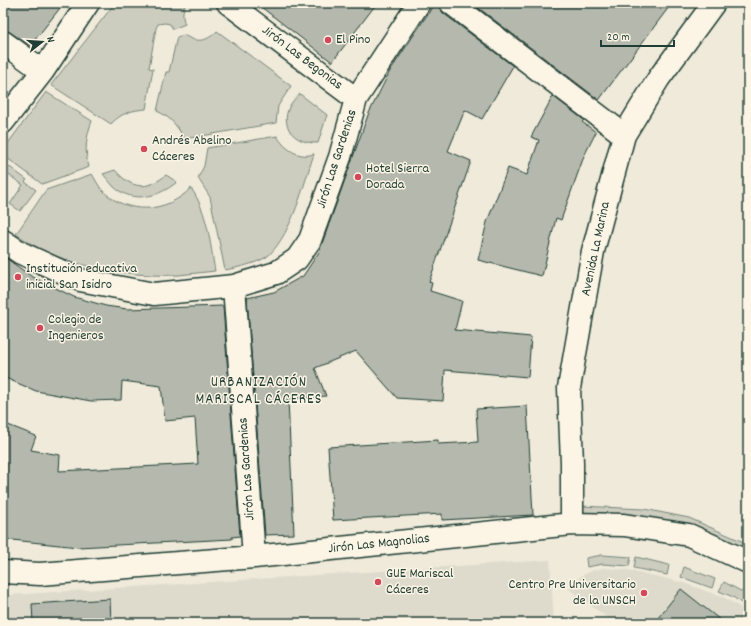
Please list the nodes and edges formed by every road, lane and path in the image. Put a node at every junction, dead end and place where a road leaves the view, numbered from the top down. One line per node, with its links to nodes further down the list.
1 (88, 3): 7 (street)
2 (228, 3): 8 (street, Jirón Las Begonias)
3 (420, 3): 8 (street, Jirón Las Gardenias)
4 (451, 3): 10 (street)
5 (714, 3): 10 (street, Avenida La Marina)
6 (3, 42): 7 (street)
7 (43, 71): 9 (street)
8 (356, 99): 12 (street, Jirón Las Gardenias)
9 (3, 122)
10 (624, 135): 13 (street, Avenida La Marina)
11 (3, 241): 12 (street, Jirón Las Gardenias)
12 (234, 286): 14 (street, Jirón Las Gardenias)
13 (572, 524): 14 (street, Jirón Las Magnolias); 15 (street, Jirón Las Magnolias)
14 (254, 557): 16 (street, Jirón Las Magnolias)
15 (748, 562)
16 (3, 572)

